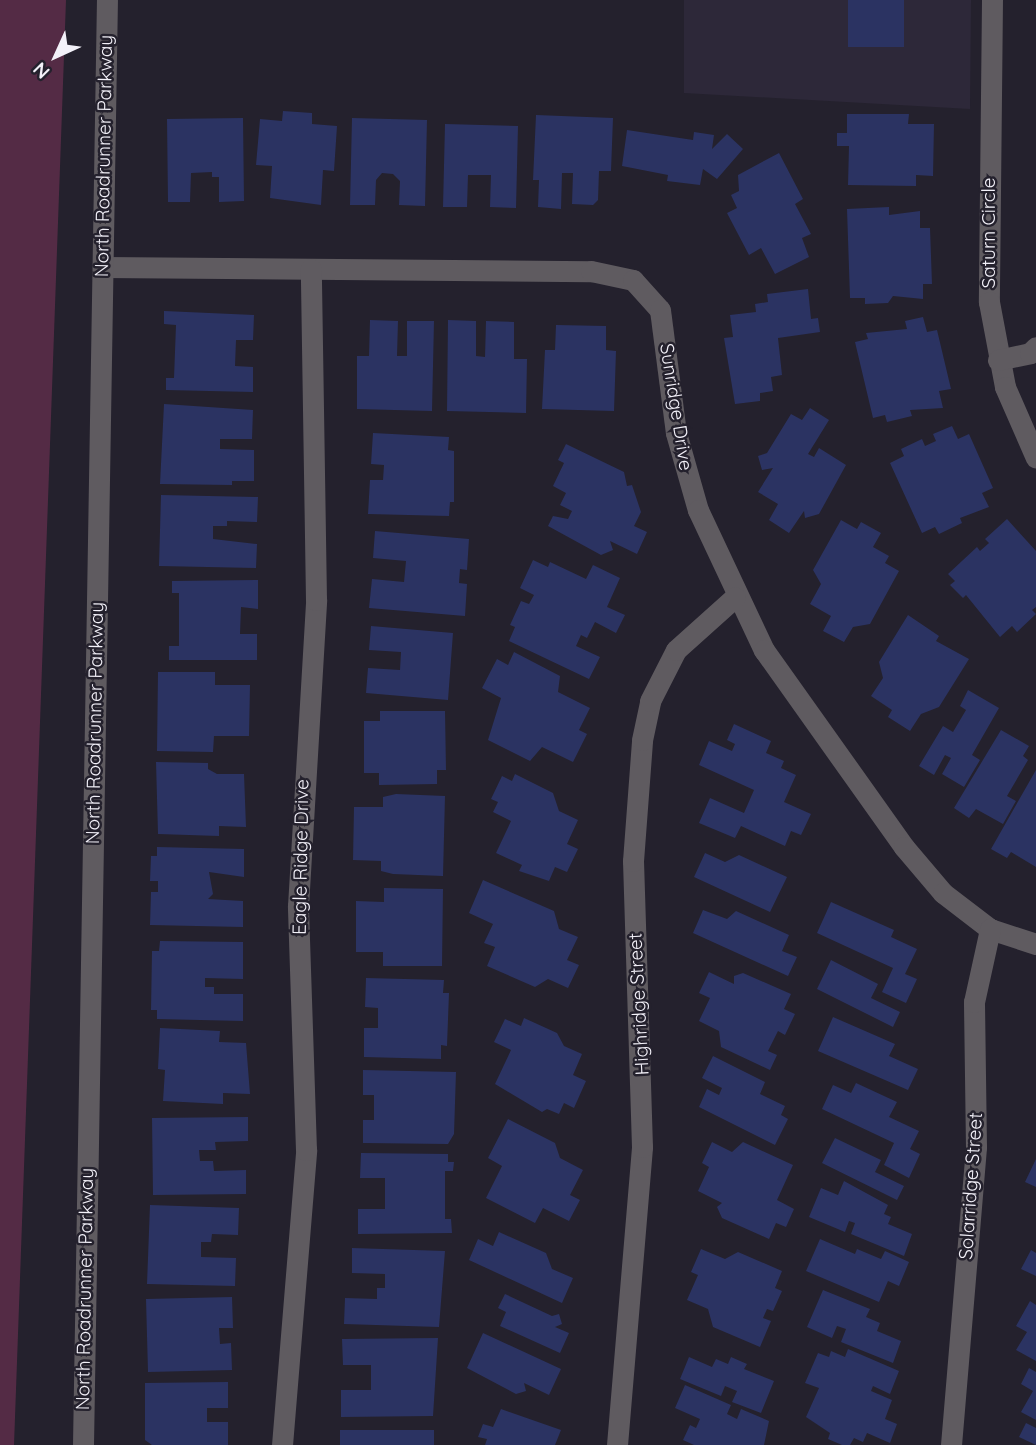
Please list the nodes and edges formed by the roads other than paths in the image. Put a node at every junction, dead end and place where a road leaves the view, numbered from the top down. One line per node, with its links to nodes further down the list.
1 (107, 0): 3 (street, North Roadrunner Parkway)
2 (992, 0): 6 (street, Saturn Circle)
3 (103, 267): 4 (street, Sunridge Drive); 11 (street, North Roadrunner Parkway)
4 (311, 269): 8 (street, Sunridge Drive); 12 (street, Eagle Ridge Drive)
5 (1034, 353): 6 (street)
6 (998, 360): 7 (street, Saturn Circle)
7 (1036, 458)
8 (735, 597): 9 (street, Sunridge Drive); 13 (street, Highridge Street)
9 (990, 929): 10 (street, Sunridge Drive); 14 (street, Solarridge Street)
10 (1036, 944)
11 (83, 1445)
12 (282, 1445)
13 (617, 1445)
14 (951, 1445)

